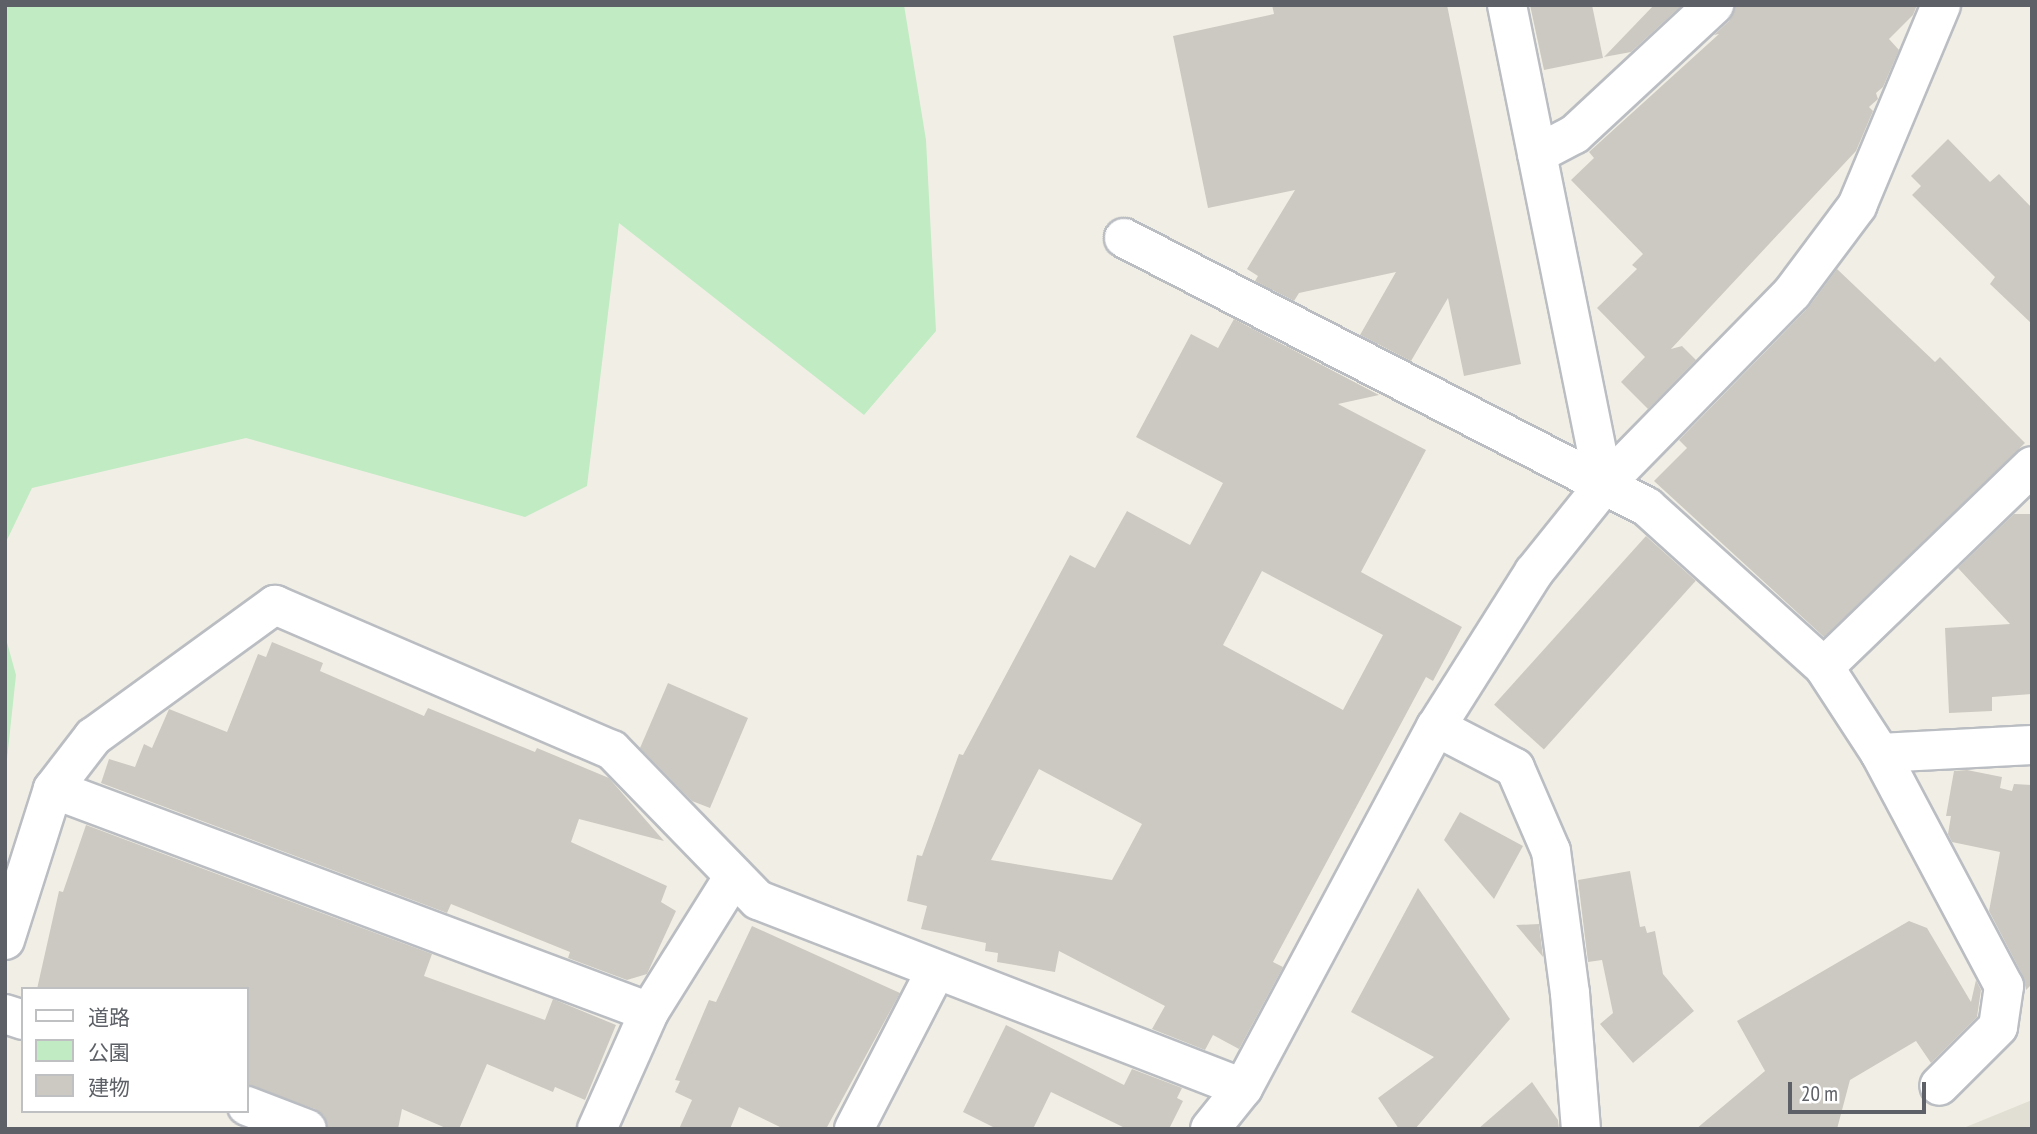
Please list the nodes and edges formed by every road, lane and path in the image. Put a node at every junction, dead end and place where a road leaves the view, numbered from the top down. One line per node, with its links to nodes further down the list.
1 (1507, 5): 4 (street)
2 (1714, 5): 4 (street)
3 (1941, 5): 7 (street)
4 (1537, 154): 7 (street)
5 (1124, 239): 7 (street)
6 (2032, 466): 8 (street)
7 (1604, 485): 8 (street); 9 (street)
8 (1824, 667): 11 (street)
9 (1436, 727): 18 (street); 24 (street)
10 (2032, 745): 11 (street)
11 (1880, 753): 17 (street)
12 (52, 789): 13 (street); 14 (street); 16 (street)
13 (734, 876): 15 (street); 16 (street)
14 (5, 940)
15 (936, 970): 18 (street); 22 (street)
16 (649, 1012): 21 (street)
17 (1939, 1086)
18 (1243, 1088): 23 (street)
19 (248, 1106): 20 (street)
20 (307, 1129)
21 (597, 1129)
22 (854, 1129)
23 (1210, 1129)
24 (1581, 1129)

